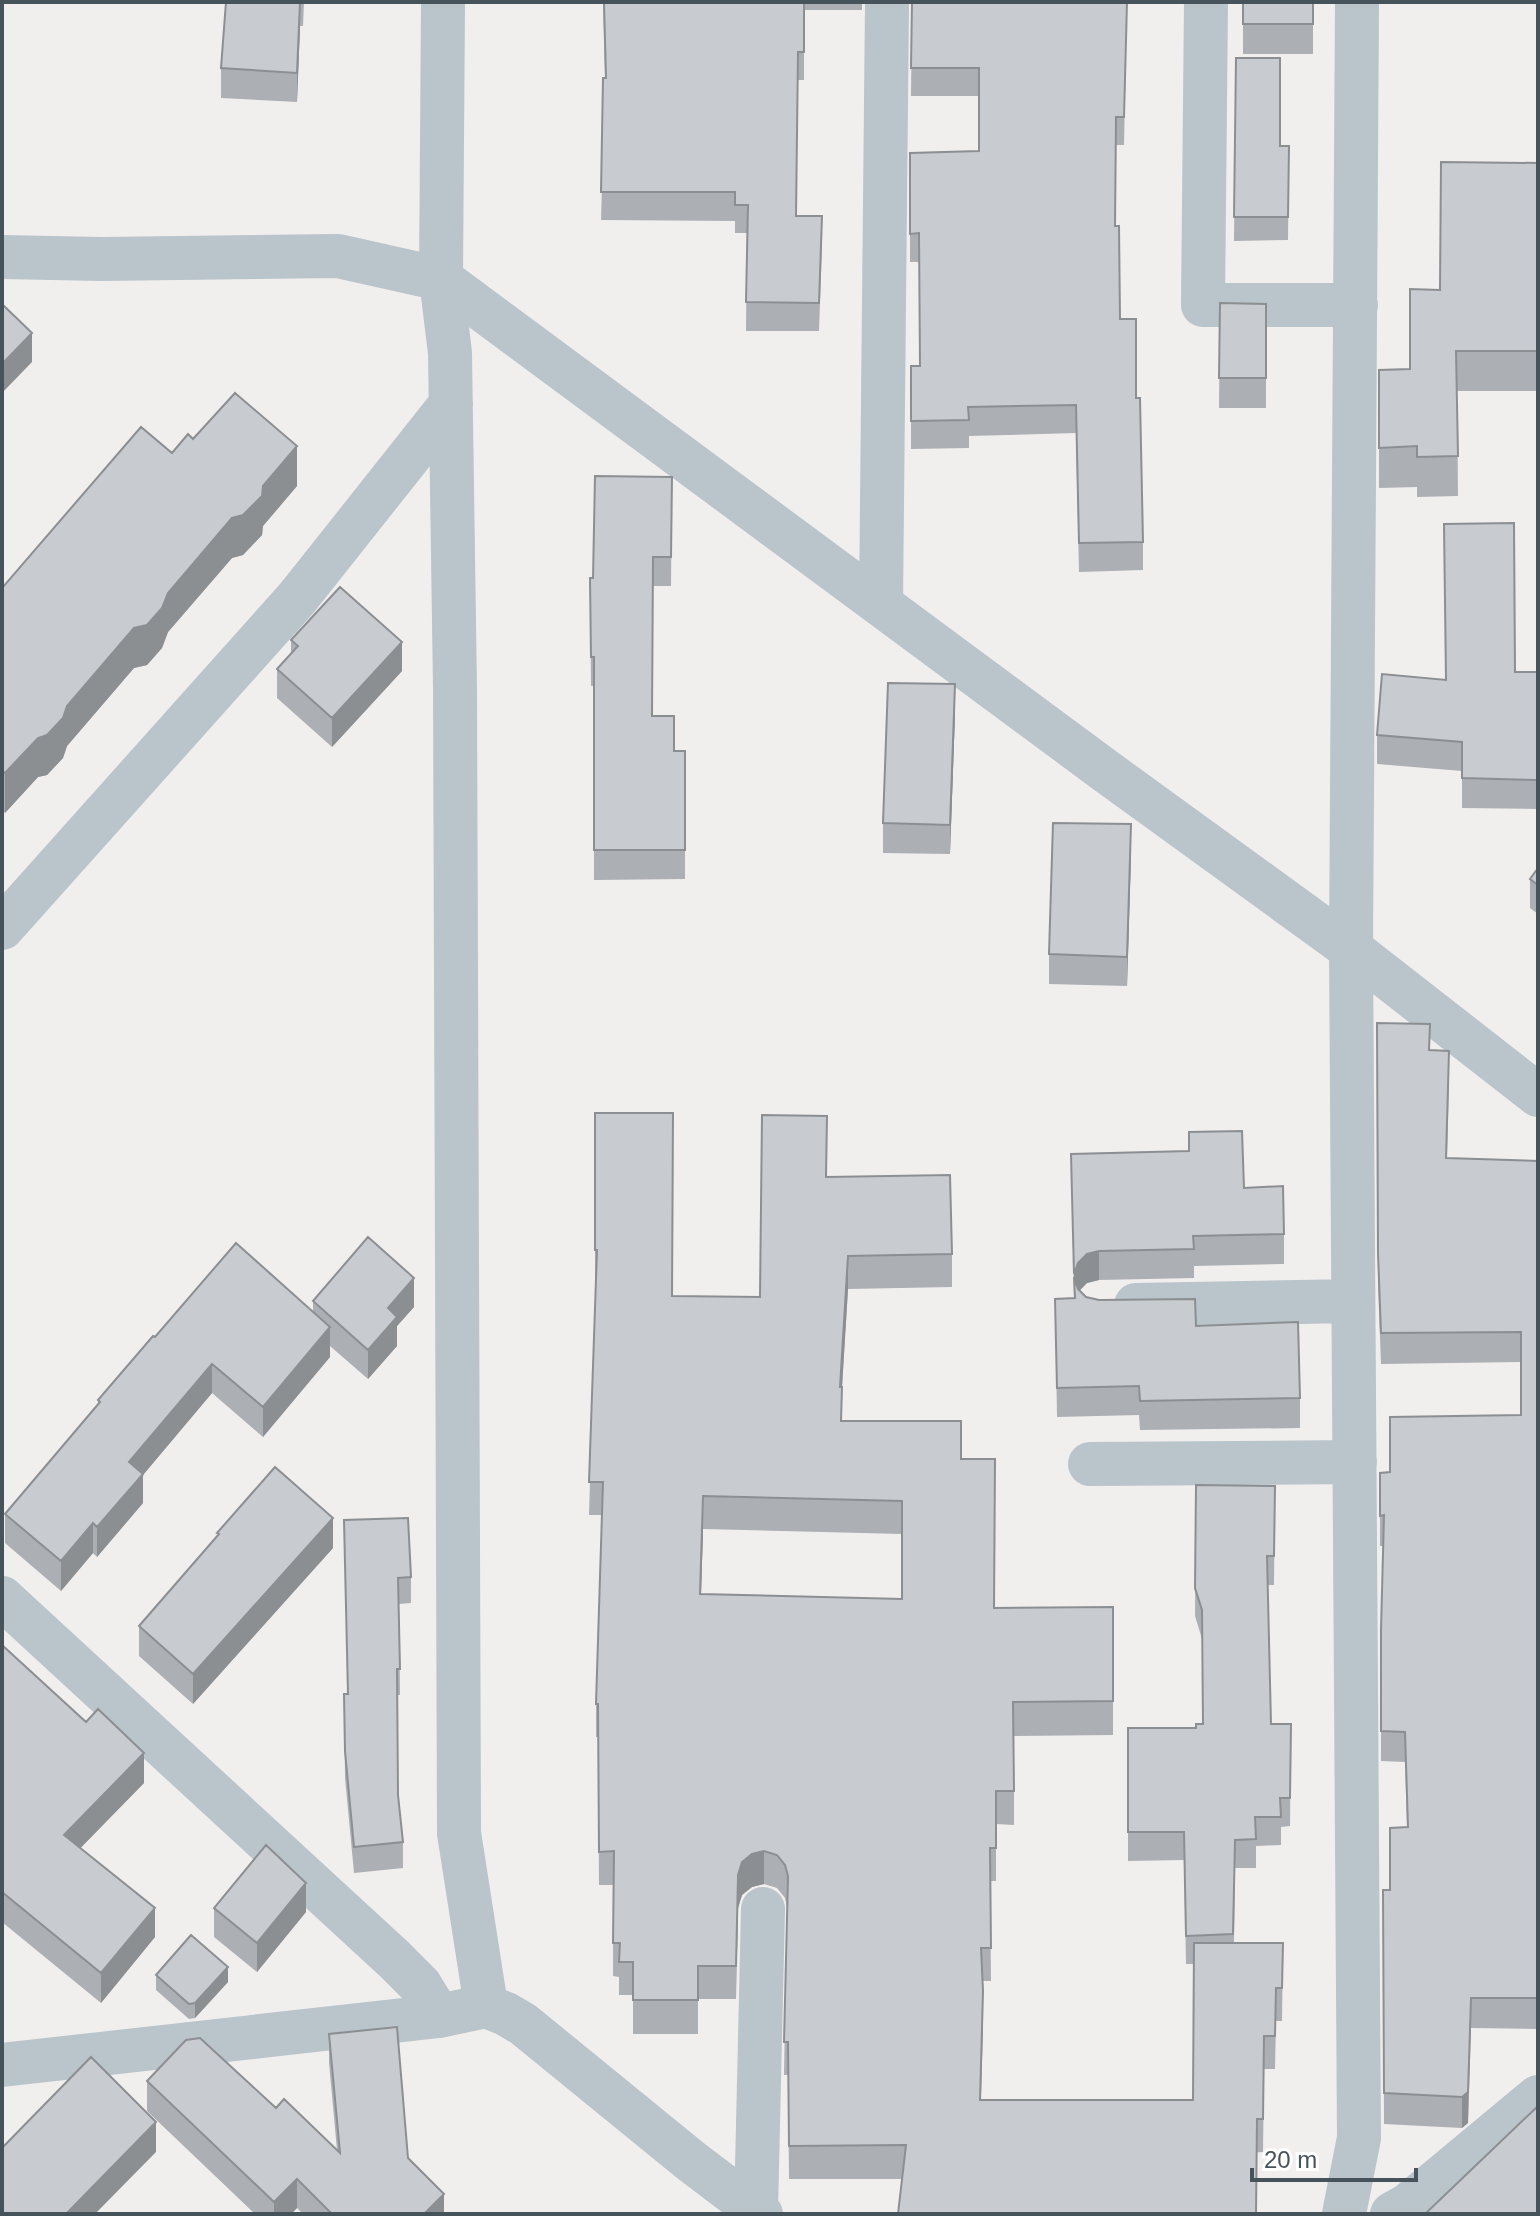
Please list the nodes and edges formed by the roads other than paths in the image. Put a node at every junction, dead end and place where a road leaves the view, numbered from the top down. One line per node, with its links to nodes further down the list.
1 (443, 2): 6 (street)
2 (887, 2): 9 (street)
3 (1206, 2): 7 (street)
4 (1357, 2): 7 (street)
5 (2, 257): 6 (street)
6 (441, 279): 8 (street); 9 (street)
7 (1356, 305): 11 (street)
8 (451, 404): 10 (street); 19 (street)
9 (881, 604): 11 (street)
10 (2, 928)
11 (1351, 949): 12 (street); 13 (street)
12 (1538, 1095)
13 (1353, 1301): 14 (street); 15 (street)
14 (1099, 1305)
15 (1355, 1462): 16 (street); 24 (street)
16 (1090, 1464)
17 (2, 1598): 20 (street)
18 (763, 1909): 23 (street)
19 (486, 2006): 20 (street); 23 (street)
20 (439, 2016): 21 (street)
21 (2, 2065)
22 (1538, 2097): 25 (street)
23 (758, 2212)
24 (1344, 2214)
25 (1392, 2214)

